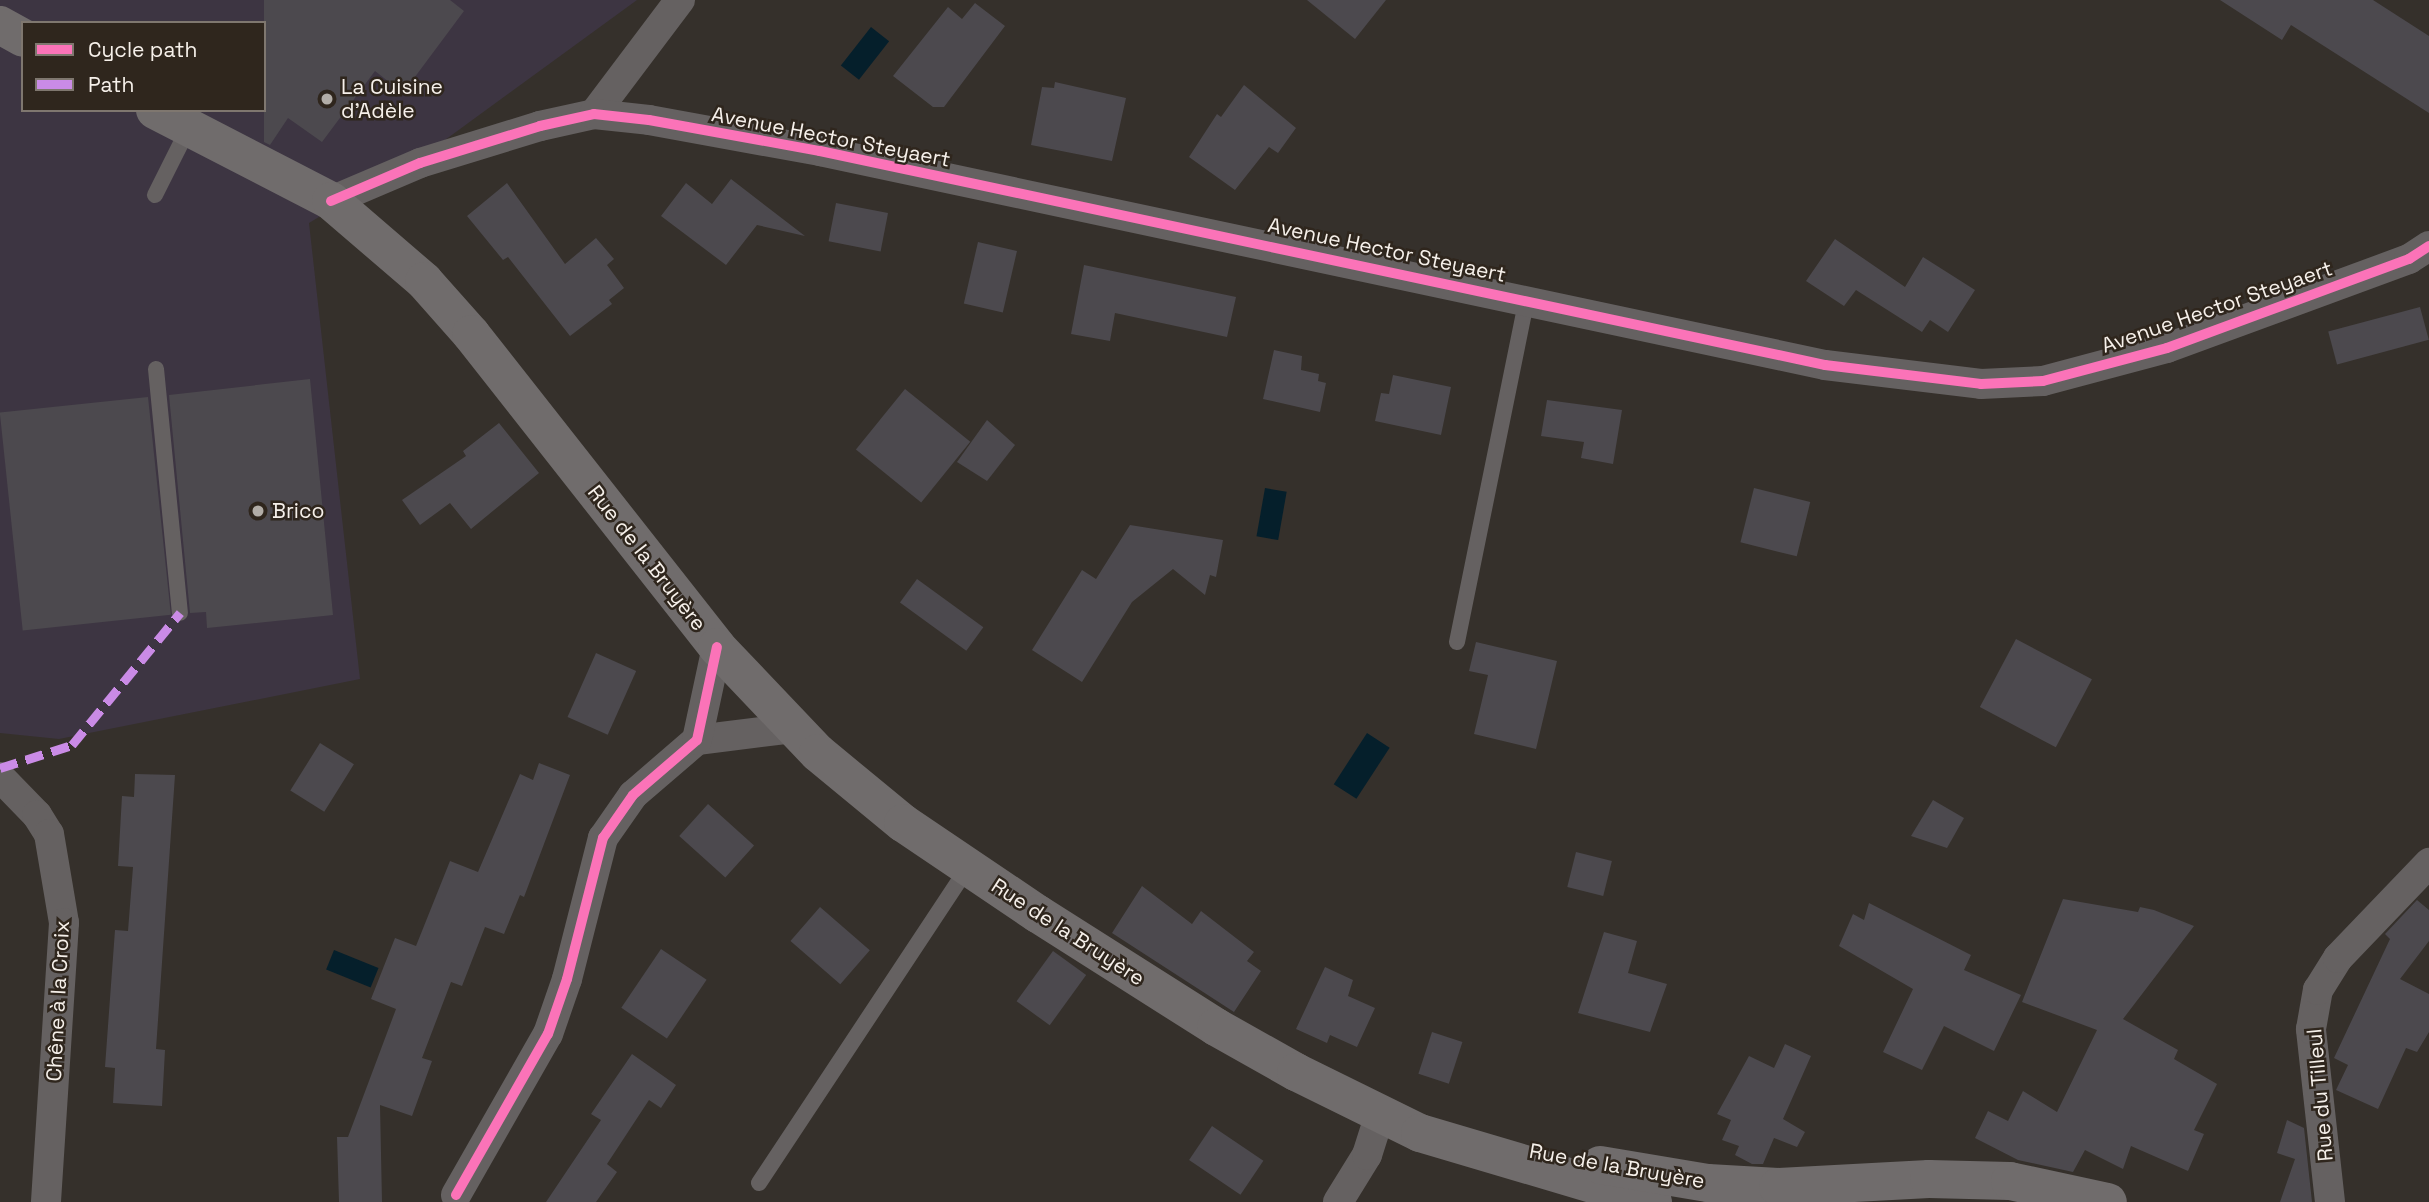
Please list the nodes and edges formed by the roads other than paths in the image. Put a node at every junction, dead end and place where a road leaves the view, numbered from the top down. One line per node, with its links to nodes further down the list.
1 (680, 0): 5 (street)
2 (0, 25): 3 (main road)
3 (21, 37)
4 (159, 112): 6 (main road, Rue de la Bruyère)
5 (594, 114): 8 (street, Avenue Hector Steyaert); 10 (street, Avenue Hector Steyaert)
6 (189, 127): 7 (lane); 8 (main road, Rue de la Bruyère)
7 (155, 195)
8 (331, 201): 14 (main road, Rue de la Bruyère)
9 (2429, 246): 10 (street, Avenue Hector Steyaert)
10 (1527, 299): 13 (lane, Avenue Hector Steyaert)
11 (156, 369): 12 (lane)
12 (180, 613)
13 (1457, 642)
14 (716, 647): 15 (main road, Rue de la Bruyère); 16 (street)
15 (793, 728): 16 (street); 19 (main road, Rue de la Bruyère)
16 (696, 740): 22 (street)
17 (0, 777): 23 (street, Chêne à la Croix)
18 (2429, 863): 27 (street, Rue du Tilleul)
19 (968, 867): 20 (main road, Rue de la Bruyère); 21 (lane)
20 (1380, 1114): 24 (street); 25 (main road, Rue de la Bruyère); 26 (main road, Rue de la Bruyère)
21 (759, 1183)
22 (456, 1195)
23 (46, 1202)
24 (1338, 1202)
25 (1653, 1202)
26 (2108, 1202)
27 (2330, 1202)

